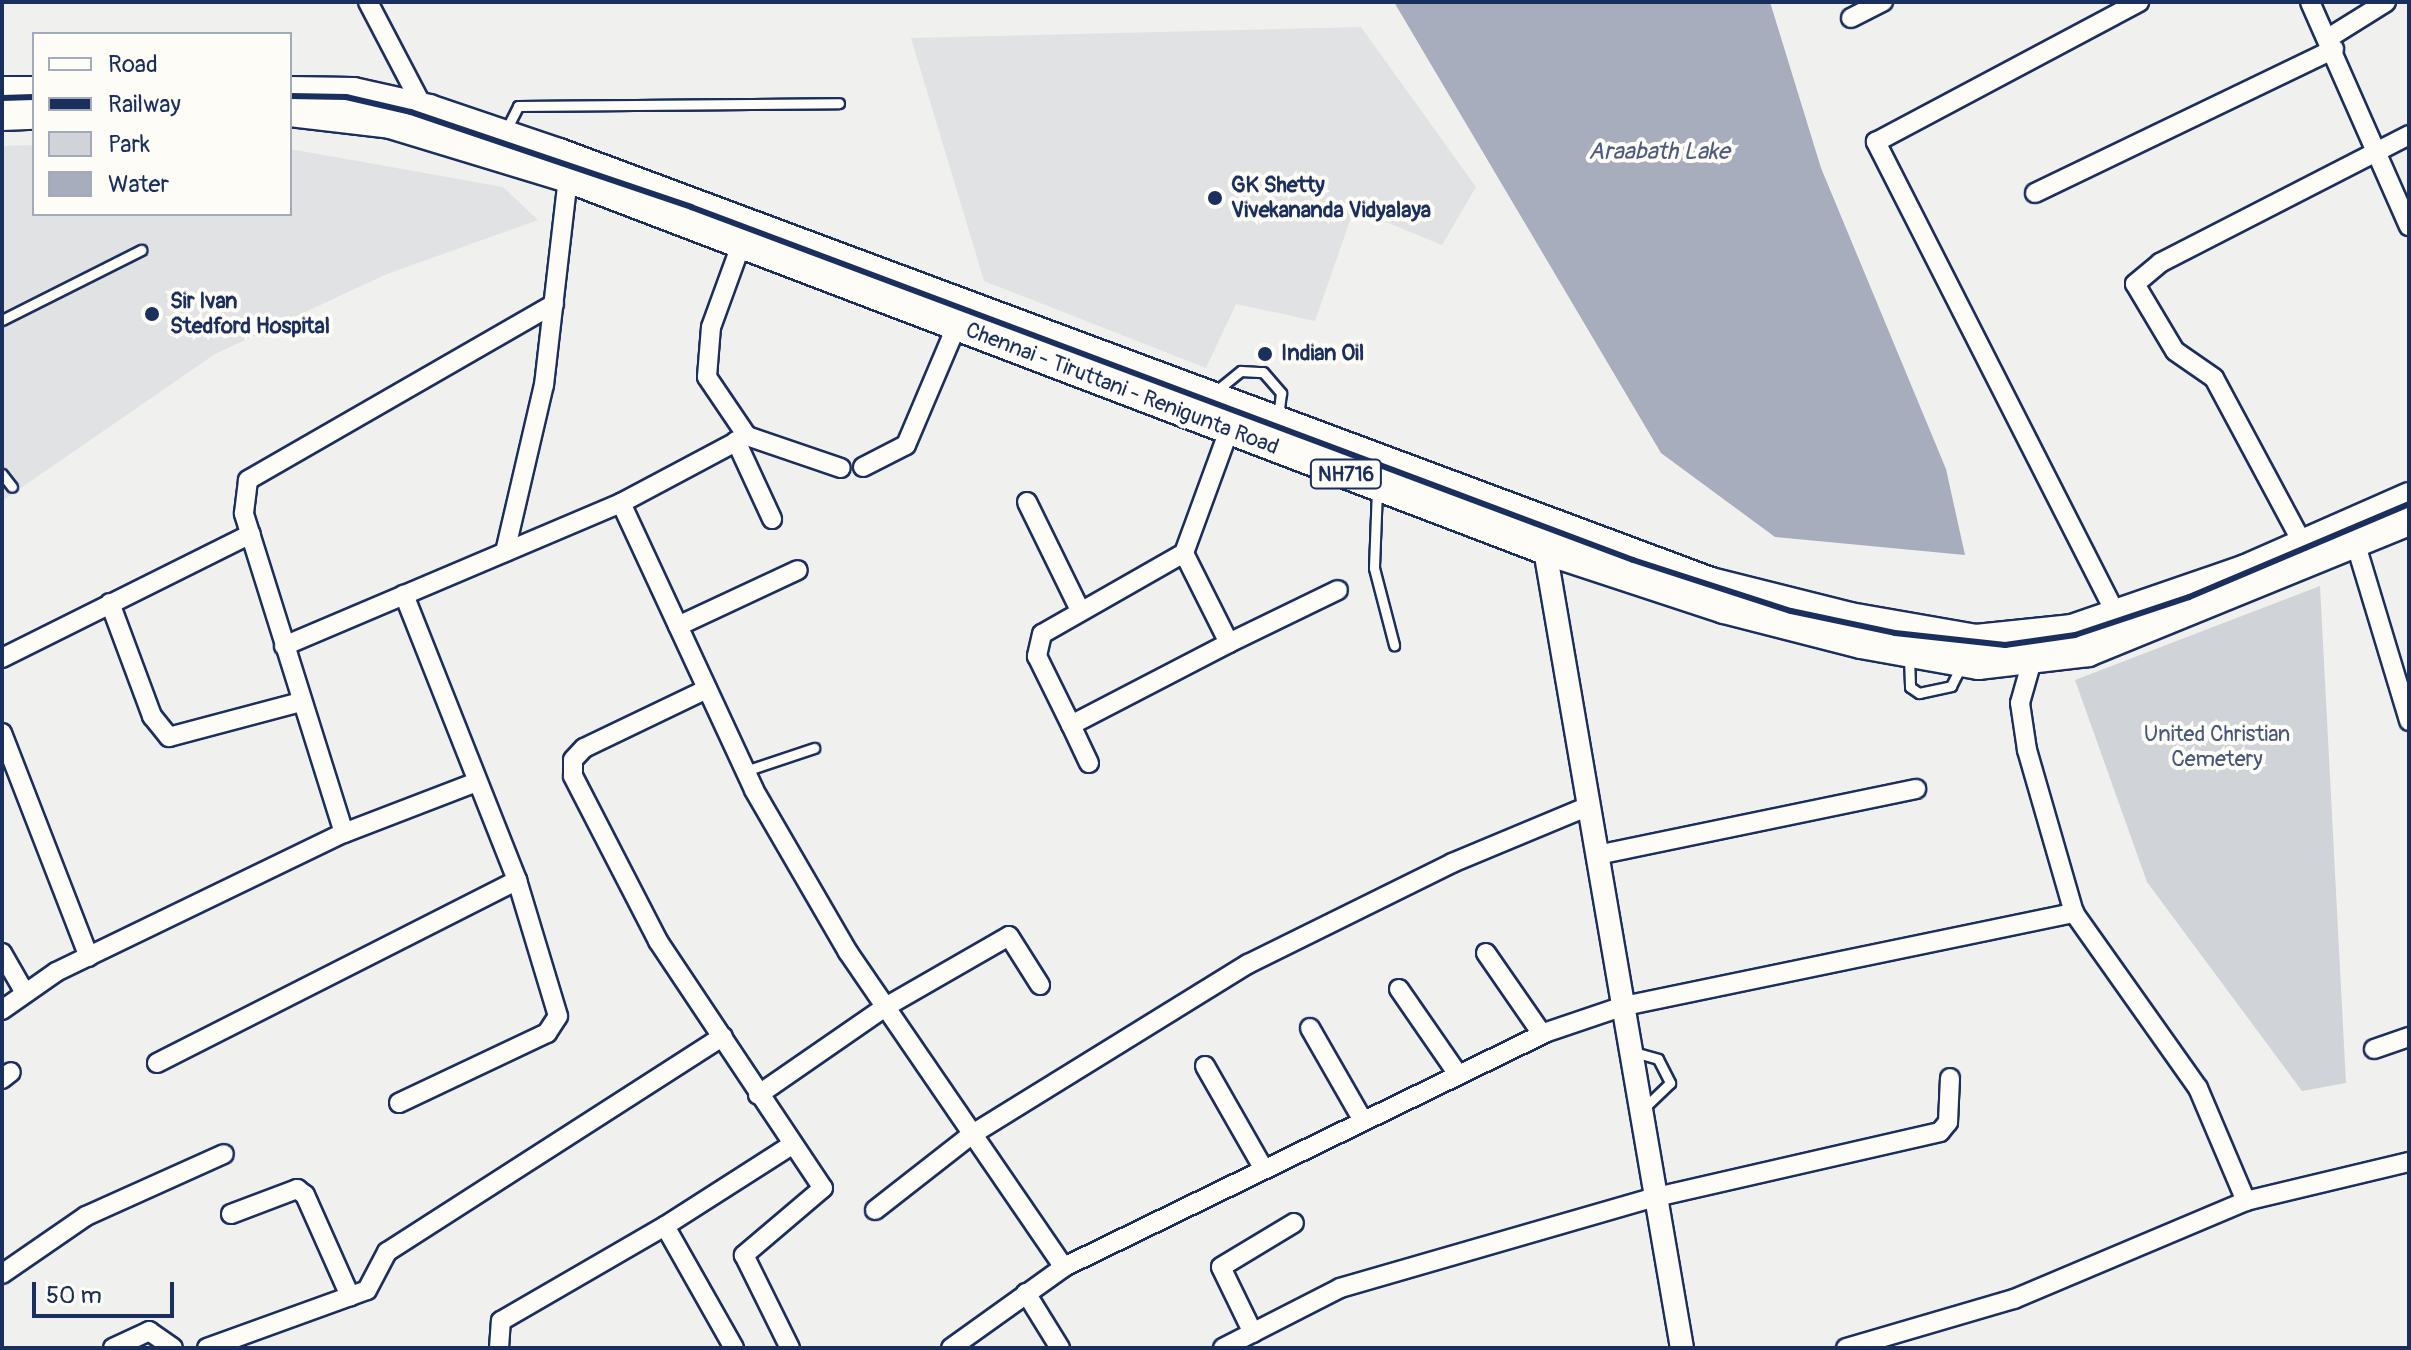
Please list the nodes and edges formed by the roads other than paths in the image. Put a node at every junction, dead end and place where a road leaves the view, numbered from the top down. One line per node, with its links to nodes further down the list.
1 (368, 2): 15 (street)
2 (1883, 2): 6 (street)
3 (2139, 2): 52 (street)
4 (2310, 2): 7 (street)
5 (2386, 2): 7 (street)
6 (1851, 18)
7 (2332, 43): 18 (street); 20 (street)
8 (2, 91): 9 (highway)
9 (32, 91)
10 (292, 91): 15 (highway, Chennai - Tiruttani - Renigunta Road / NH716)
11 (839, 103): 16 (lane)
12 (292, 112): 15 (highway, Chennai - Tiruttani - Renigunta Road / NH716)
13 (32, 115): 14 (highway)
14 (2, 116)
15 (425, 121): 16 (highway, Chennai - Tiruttani - Renigunta Road / NH716); 19 (highway, Chennai - Tiruttani - Renigunta Road / NH716)
16 (504, 135): 27 (highway, Chennai - Tiruttani - Renigunta Road / NH716)
17 (2409, 135): 18 (street)
18 (2376, 154): 21 (street); 43 (street)
19 (568, 178): 22 (highway, Chennai - Tiruttani - Renigunta Road / NH716); 24 (street)
20 (2035, 193)
21 (2409, 226)
22 (742, 242): 26 (highway, Chennai - Tiruttani - Renigunta Road / NH716); 30 (street)
23 (141, 250): 25 (lane)
24 (554, 304): 41 (street); 45 (street)
25 (2, 320)
26 (956, 327): 29 (highway, Chennai - Tiruttani - Renigunta Road / NH716); 31 (street)
27 (1211, 396): 28 (highway, Chennai - Tiruttani - Renigunta Road / NH716); 28 (lane)
28 (1278, 421): 42 (highway, Chennai - Tiruttani - Renigunta Road / NH716)
29 (1229, 430): 34 (highway, Chennai - Tiruttani - Renigunta Road / NH716); 46 (street)
30 (742, 438): 32 (street); 38 (street); 39 (street)
31 (863, 467)
32 (841, 468)
33 (2, 474): 35 (lane)
34 (1377, 486): 42 (highway, Chennai - Tiruttani - Renigunta Road / NH716); 56 (lane)
35 (12, 487)
36 (2409, 497): 43 (highway, Chennai - Tiruttani - Renigunta Road / NH716)
37 (1027, 502): 51 (street)
38 (621, 503): 45 (street); 53 (street)
39 (772, 519)
40 (2409, 521): 44 (highway, Chennai - Tiruttani - Renigunta Road / NH716)
41 (251, 534): 50 (street); 57 (street)
42 (1550, 537): 54 (highway, Chennai - Tiruttani - Renigunta Road / NH716); 58 (highway, Chennai - Tiruttani - Renigunta Road / NH716); 72 (street)
43 (2303, 544): 52 (highway, Chennai - Tiruttani - Renigunta Road / NH716)
44 (2356, 545): 61 (highway, Chennai - Tiruttani - Renigunta Road / NH716); 64 (street)
45 (505, 552): 49 (street)
46 (1184, 553): 51 (street); 55 (street)
47 (798, 570): 53 (street)
48 (1338, 590): 55 (street)
49 (404, 595): 57 (street); 70 (street)
50 (110, 603): 59 (street); 63 (street)
51 (1080, 610): 65 (street)
52 (2116, 614): 54 (highway, Chennai - Tiruttani - Renigunta Road / NH716)
53 (678, 626): 62 (street)
54 (2039, 634): 61 (street)
55 (1229, 643): 65 (street)
56 (1394, 645)
57 (284, 646): 63 (street)
58 (1909, 653): 60 (highway, Chennai - Tiruttani - Renigunta Road / NH716); 60 (lane)
59 (2, 658)
60 (1962, 663): 61 (highway, Chennai - Tiruttani - Renigunta Road / NH716)
61 (2031, 664): 76 (street)
62 (707, 689): 69 (street); 88 (street)
63 (301, 702): 73 (street)
64 (2409, 721)
65 (1071, 725): 68 (street)
66 (2, 733): 79 (street)
67 (814, 748): 69 (lane)
68 (1089, 763)
69 (745, 771): 84 (street)
70 (474, 783): 73 (street); 75 (street)
71 (1916, 789): 74 (street)
72 (1589, 806): 74 (street); 100 (street)
73 (344, 833): 79 (street)
74 (1597, 855): 83 (street)
75 (517, 880): 92 (street); 97 (street)
76 (2074, 913): 83 (street); 106 (street)
77 (2, 953): 82 (street)
78 (1486, 953): 87 (street)
79 (89, 957): 82 (street)
80 (1040, 985): 84 (street)
81 (1399, 989): 94 (street)
82 (25, 993): 85 (street)
83 (1624, 1006): 87 (street); 91 (street)
84 (882, 1009): 96 (street); 100 (street)
85 (2, 1010)
86 (1310, 1028): 99 (street)
87 (1542, 1034): 94 (street)
88 (723, 1036): 96 (street); 114 (street)
89 (2409, 1037): 90 (street)
90 (2374, 1049)
91 (1630, 1051): 98 (street); 98 (lane)
92 (157, 1063)
93 (1205, 1066): 104 (street)
94 (1457, 1073): 99 (street)
95 (1950, 1078): 105 (street)
96 (758, 1095): 101 (street)
97 (399, 1103)
98 (1639, 1112): 105 (street)
99 (1361, 1117): 104 (street)
100 (971, 1135): 107 (street); 111 (street)
101 (793, 1144): 110 (street); 121 (street)
102 (224, 1154): 112 (street)
103 (2409, 1162): 106 (street)
104 (1262, 1166): 111 (street)
105 (1652, 1198): 115 (street); 125 (street)
106 (2246, 1201): 126 (street)
107 (875, 1210)
108 (231, 1214): 114 (street)
109 (1294, 1223): 115 (street)
110 (665, 1226): 119 (street); 120 (street)
111 (1064, 1267): 113 (street)
112 (2, 1274)
113 (1026, 1293): 122 (street); 123 (street)
114 (350, 1296): 118 (street)
115 (1253, 1333): 124 (street)
116 (113, 1348): 117 (street)
117 (173, 1348)
118 (207, 1348)
119 (499, 1348)
120 (734, 1348)
121 (790, 1348)
122 (951, 1348)
123 (1060, 1348)
124 (1223, 1348)
125 (1682, 1348)
126 (1846, 1348)

